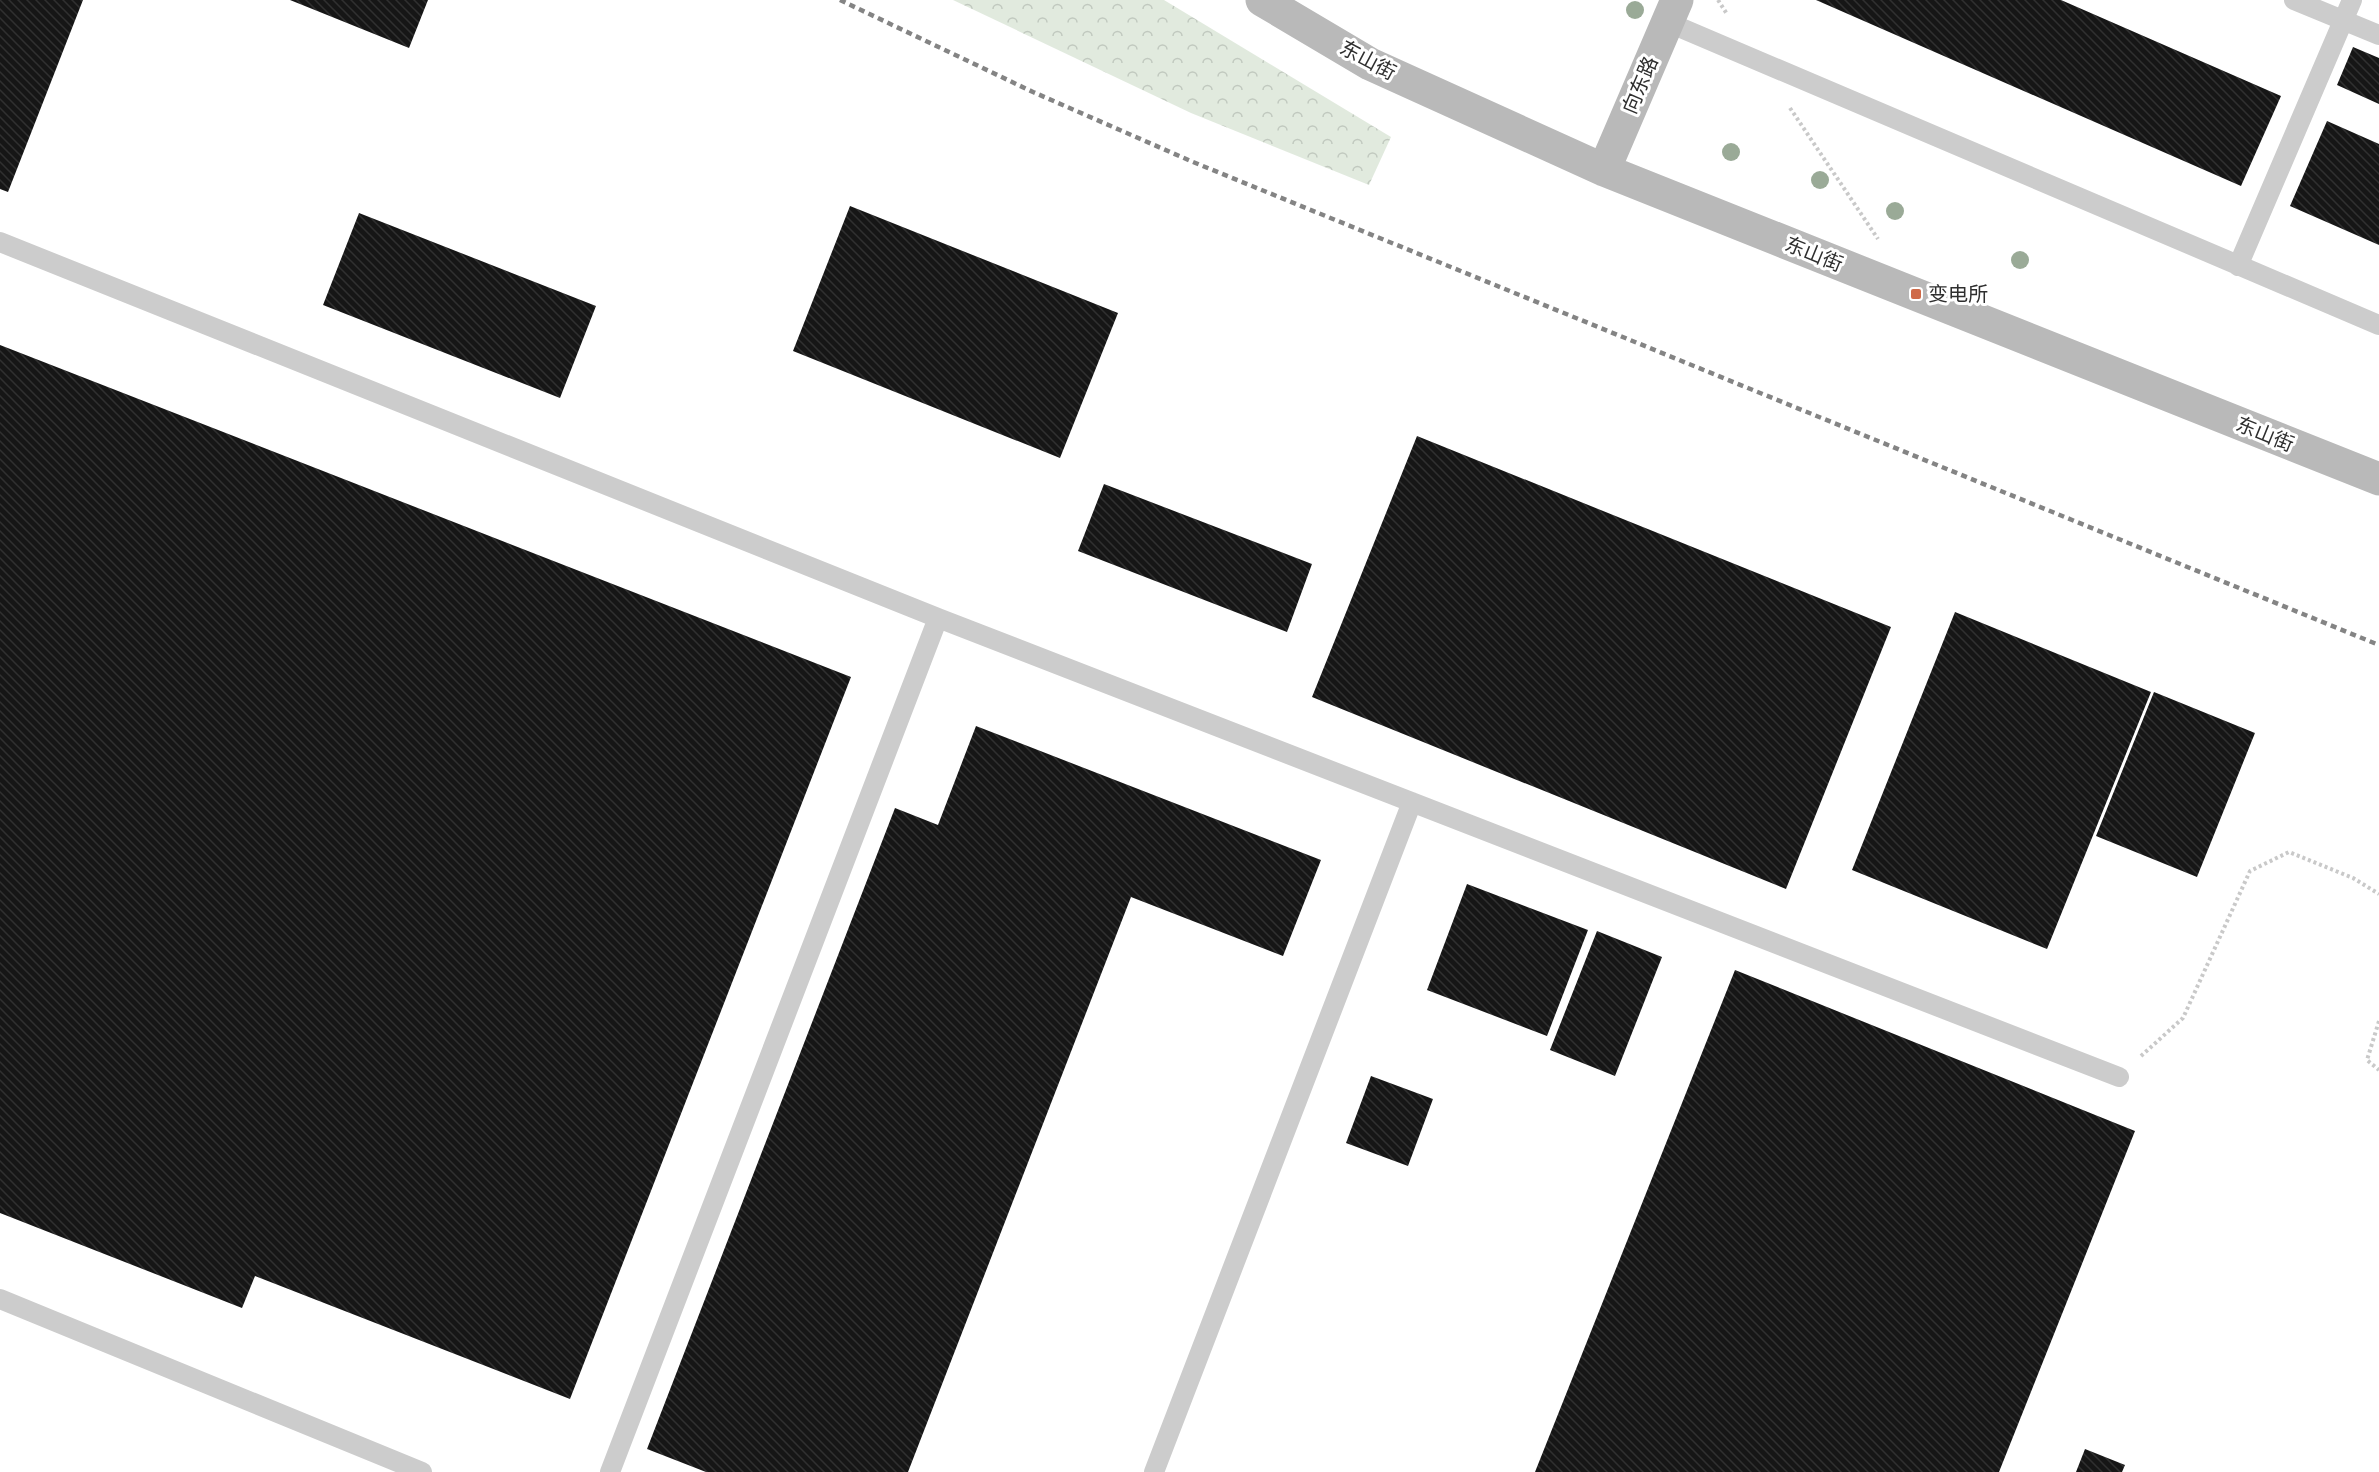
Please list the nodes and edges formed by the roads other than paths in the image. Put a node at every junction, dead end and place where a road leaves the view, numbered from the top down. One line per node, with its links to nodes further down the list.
1 (1262, 0): 7 (main road, 东山街)
2 (2294, 0): 5 (lane)
3 (2352, 0): 5 (lane)
4 (1672, 11): 7 (main road, 向东路); 9 (lane)
5 (2344, 19): 6 (lane); 9 (lane)
6 (2379, 34)
7 (1604, 170): 11 (main road, 东山街)
8 (0, 242): 12 (lane)
9 (2238, 266): 10 (lane)
10 (2379, 325)
11 (2379, 479)
12 (938, 618): 13 (lane); 17 (lane)
13 (1412, 802): 14 (lane); 18 (lane)
14 (2119, 1077)
15 (0, 1299): 16 (lane)
16 (422, 1472)
17 (610, 1472)
18 (1155, 1472)

